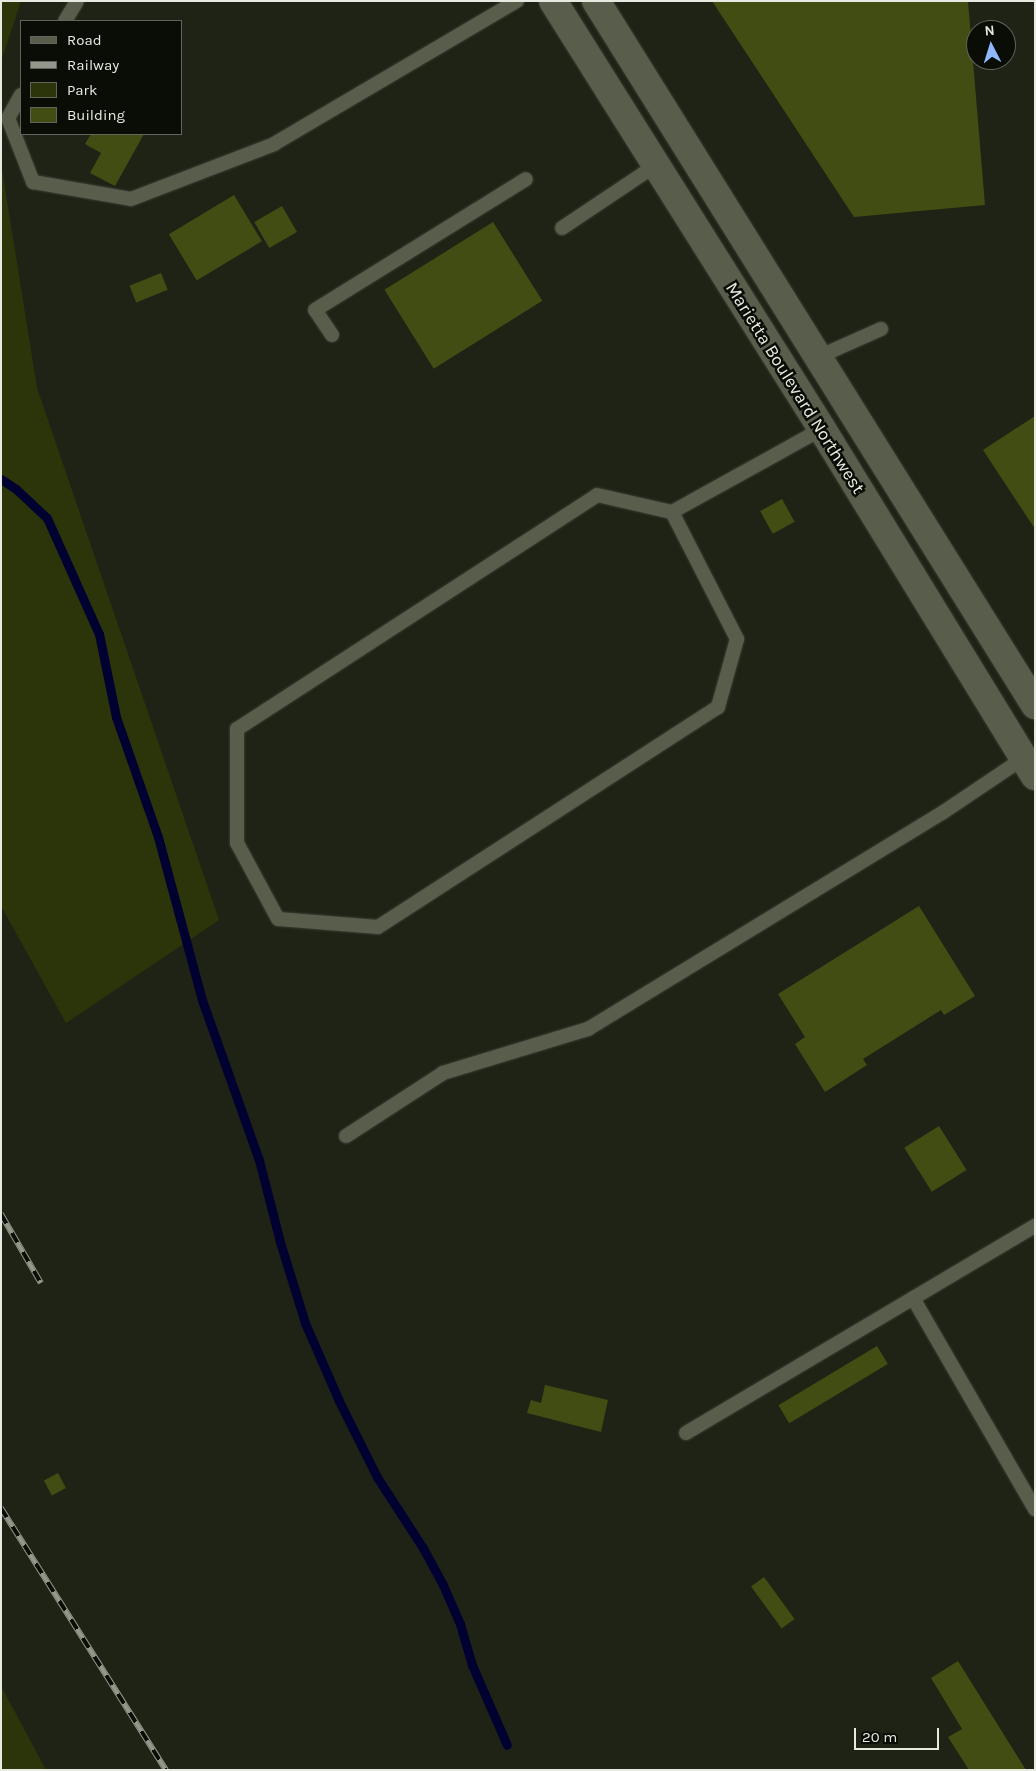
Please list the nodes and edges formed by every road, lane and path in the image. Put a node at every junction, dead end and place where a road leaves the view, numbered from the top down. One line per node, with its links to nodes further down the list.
1 (77, 1): 5 (lane)
2 (517, 1): 6 (lane)
3 (554, 1): 7 (main road, Marietta Boulevard Northwest)
4 (596, 1): 12 (main road)
5 (66, 20)
6 (20, 97)
7 (656, 165): 9 (lane); 13 (main road, Marietta Boulevard Northwest)
8 (526, 178): 11 (lane)
9 (562, 228)
10 (881, 329): 12 (lane)
11 (332, 335)
12 (818, 357): 15 (main road)
13 (822, 429): 14 (lane); 16 (main road, Marietta Boulevard Northwest)
14 (672, 512): 14 (lane)
15 (1035, 705)
16 (1029, 767): 17 (lane)
17 (346, 1136)
18 (1035, 1226): 19 (lane)
19 (913, 1298): 20 (lane); 21 (lane)
20 (686, 1433)
21 (1035, 1509)

